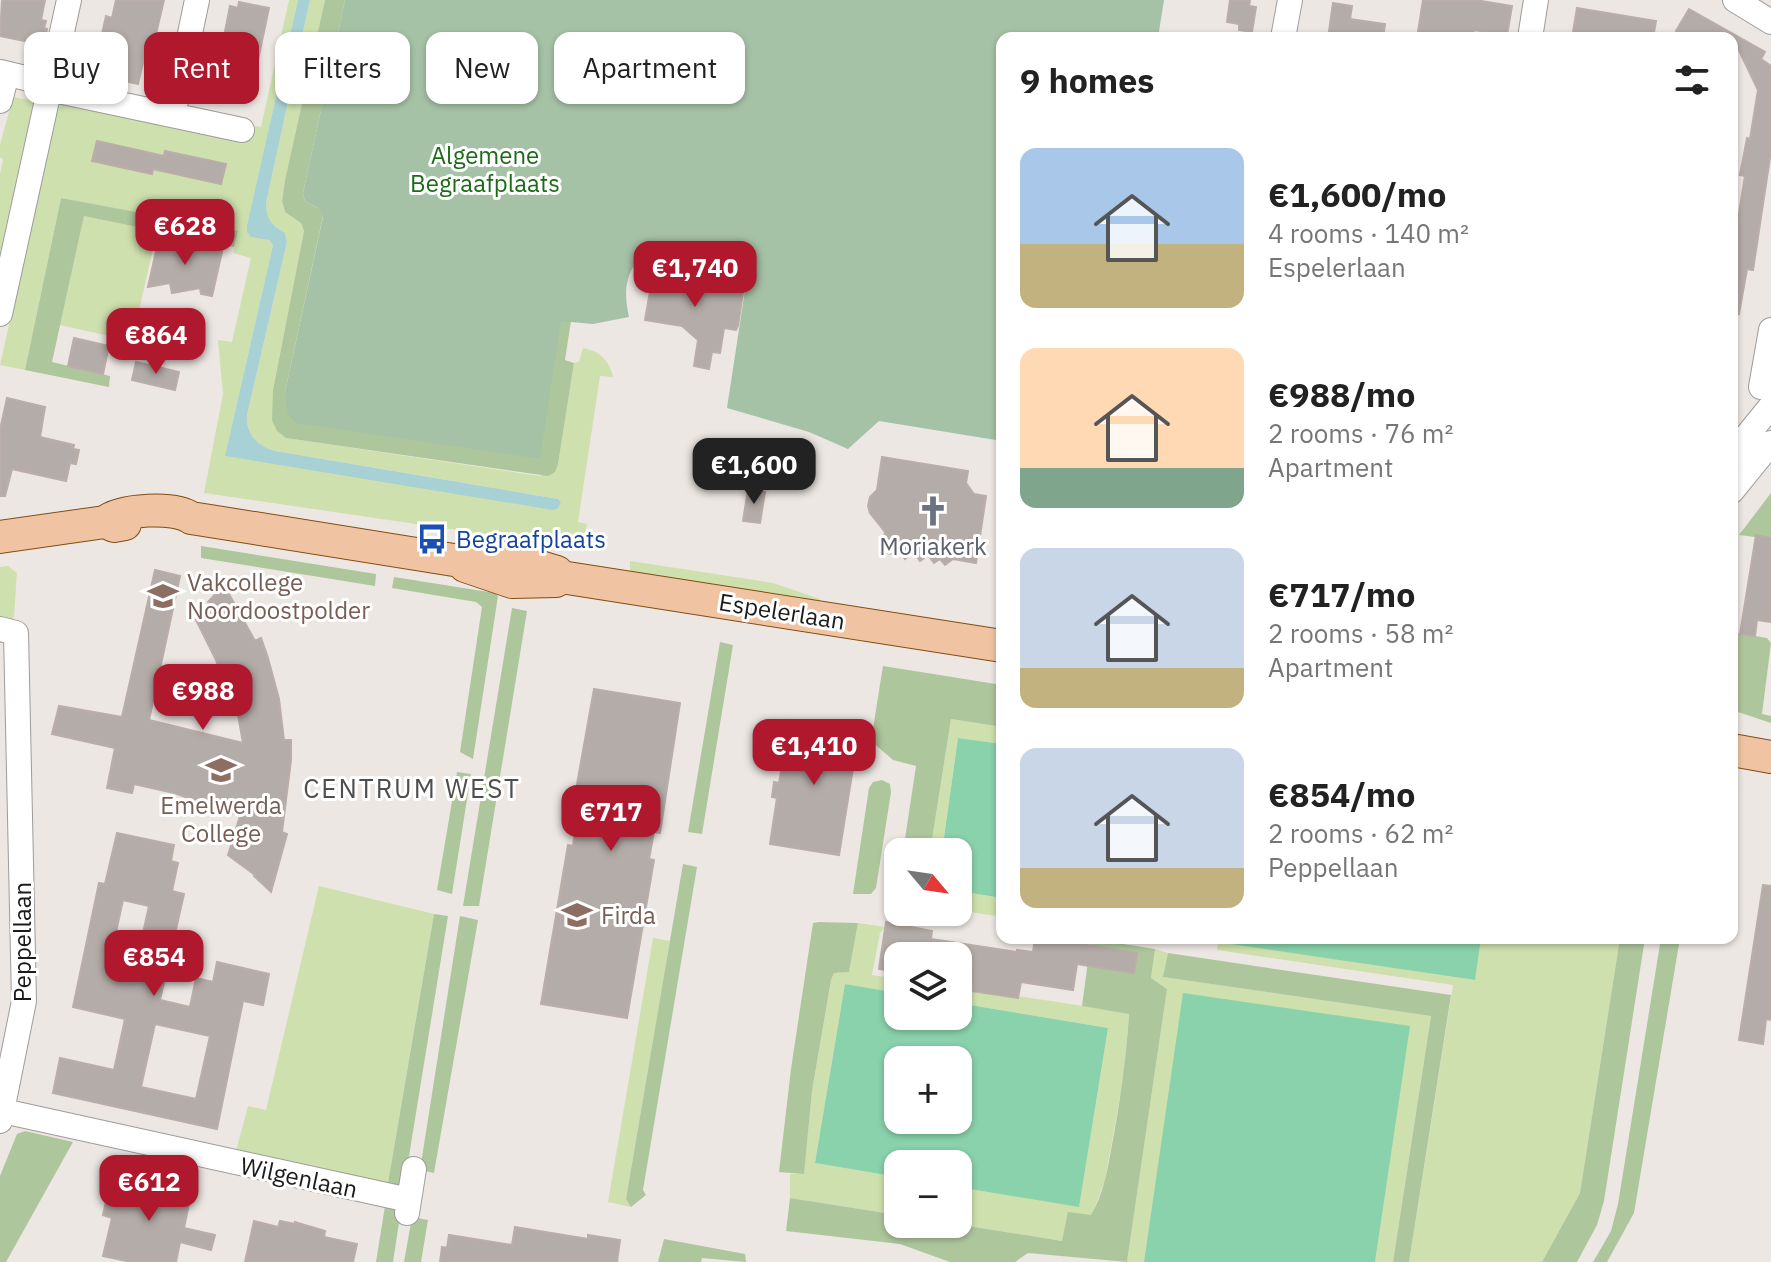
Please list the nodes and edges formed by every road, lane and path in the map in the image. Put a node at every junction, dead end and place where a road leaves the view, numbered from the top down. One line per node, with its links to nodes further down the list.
1 (69, 0): 7 (street)
2 (197, 0): 15 (street)
3 (1290, 0): 8 (street)
4 (1536, 0): 9 (street)
5 (1735, 0): 6 (street)
6 (1771, 22)
7 (62, 32)
8 (1284, 32)
9 (1531, 32)
10 (3, 73): 11 (street); 12 (street)
11 (24, 79)
12 (0, 101)
13 (46, 104): 17 (street)
14 (126, 104): 15 (street)
15 (173, 115): 16 (street)
16 (242, 130)
17 (5, 266): 18 (street)
18 (0, 314)
19 (1771, 330): 20 (street)
20 (1767, 383): 21 (street)
21 (1738, 442)
22 (1771, 443): 23 (street)
23 (1738, 480)
24 (0, 537): 26 (main road, Espelerlaan)
25 (0, 629): 31 (street, Peppellaan)
26 (996, 645)
27 (1738, 751): 28 (main road)
28 (1771, 757)
29 (1738, 769): 30 (main road)
30 (1771, 772)
31 (11, 1013): 32 (street, Peppellaan)
32 (2, 1116): 33 (street, Wilgenlaan)
33 (414, 1169)

